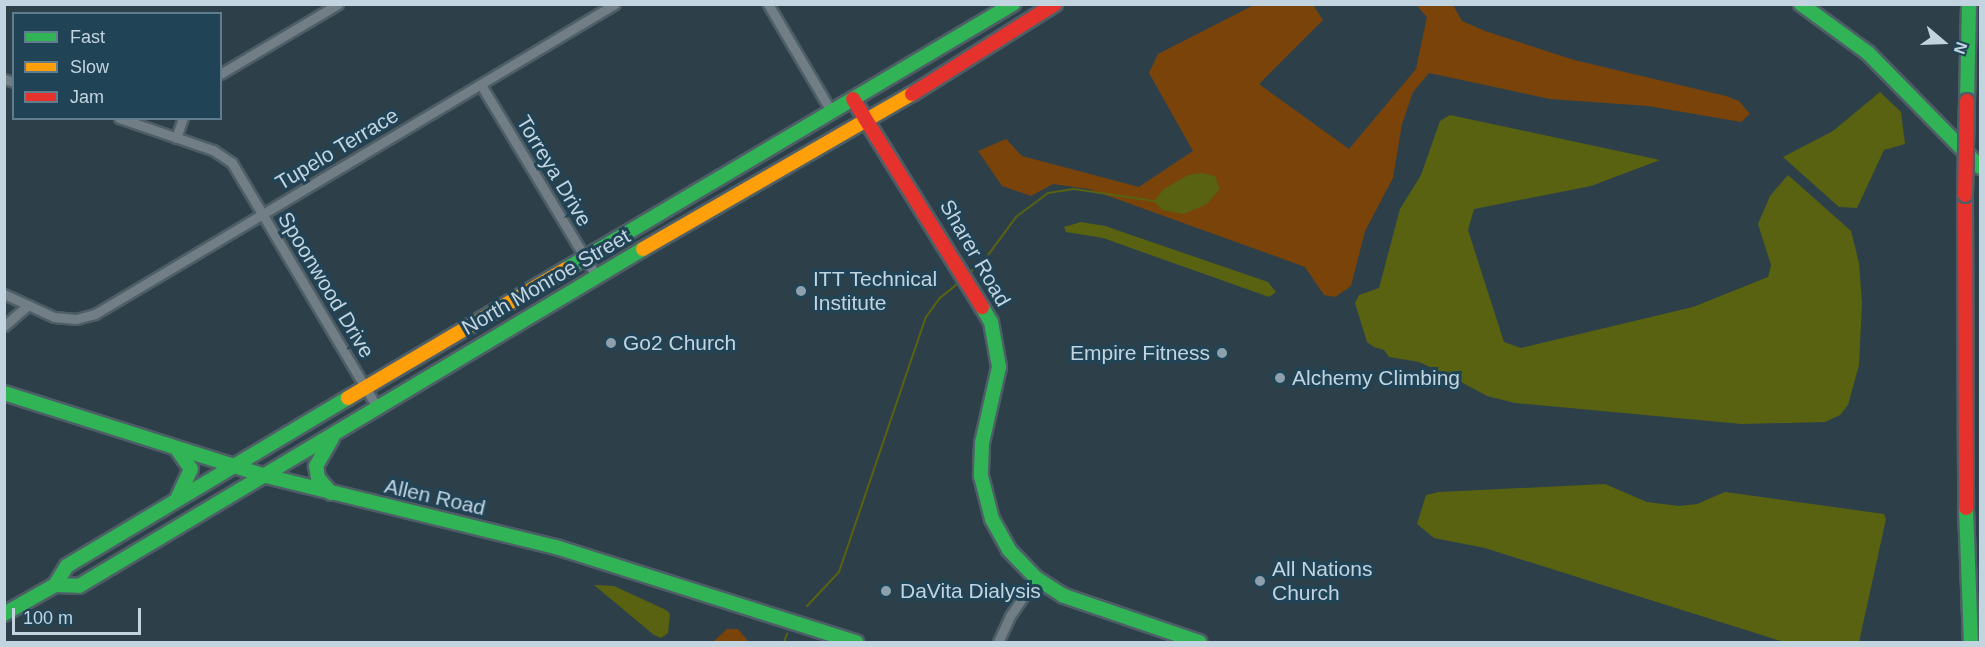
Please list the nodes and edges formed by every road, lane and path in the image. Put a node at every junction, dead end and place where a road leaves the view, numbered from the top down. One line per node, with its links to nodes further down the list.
1 (338, 4): 11 (street)
2 (615, 4): 12 (street, Tupelo Terrace)
3 (768, 4): 14 (street)
4 (1055, 4): 9 (main road, North Monroe Street)
5 (1801, 4): 19 (main road)
6 (1969, 4): 45 (main road, bridge)
7 (1011, 6): 8 (main road, North Monroe Street); 9 (main road)
8 (987, 20): 10 (main road); 13 (main road, North Monroe Street)
9 (1017, 27): 10 (main road, North Monroe Street)
10 (998, 39): 17 (main road, North Monroe Street)
11 (222, 73)
12 (481, 84): 22 (street, Tupelo Terrace); 23 (street, Torreya Drive)
13 (853, 99): 14 (main road, North Monroe Street); 17 (main road, Sharer Road)
14 (831, 111): 20 (main road, North Monroe Street)
15 (125, 120): 18 (street, Spoonwood Drive)
16 (182, 120): 18 (street)
17 (869, 121): 21 (main road, North Monroe Street); 39 (main road, Sharer Road)
18 (176, 138): 22 (street, Spoonwood Drive)
19 (1980, 167)
20 (731, 171): 21 (main road); 23 (main road, North Monroe Street)
21 (745, 192): 24 (main road, North Monroe Street)
22 (262, 213): 26 (street, Tupelo Terrace); 30 (street, Spoonwood Drive)
23 (584, 256): 24 (street, Torreya Drive); 27 (main road, North Monroe Street)
24 (596, 276): 29 (main road, North Monroe Street)
25 (4, 294): 26 (street)
26 (28, 305): 28 (street)
27 (472, 325): 29 (main road); 30 (main road, North Monroe Street)
28 (4, 326)
29 (484, 343): 32 (main road, North Monroe Street)
30 (367, 389): 32 (street, Spoonwood Drive); 35 (main road, North Monroe Street)
31 (4, 393): 34 (main road, Allen Road)
32 (377, 407): 33 (main road, North Monroe Street)
33 (338, 432): 36 (main road, North Monroe Street); 37 (main road)
34 (176, 448): 35 (main road, Allen Road); 38 (main road)
35 (236, 467): 36 (main road, Allen Road); 38 (main road, North Monroe Street)
36 (266, 476): 37 (main road, Allen Road); 40 (main road, North Monroe Street)
37 (332, 494): 42 (main road, Allen Road)
38 (175, 502): 40 (main road, North Monroe Street)
39 (1036, 578): 43 (street); 44 (main road, Sharer Road)
40 (55, 585): 41 (main road, North Monroe Street)
41 (4, 614)
42 (856, 642)
43 (998, 642)
44 (1199, 642)
45 (1971, 642)

